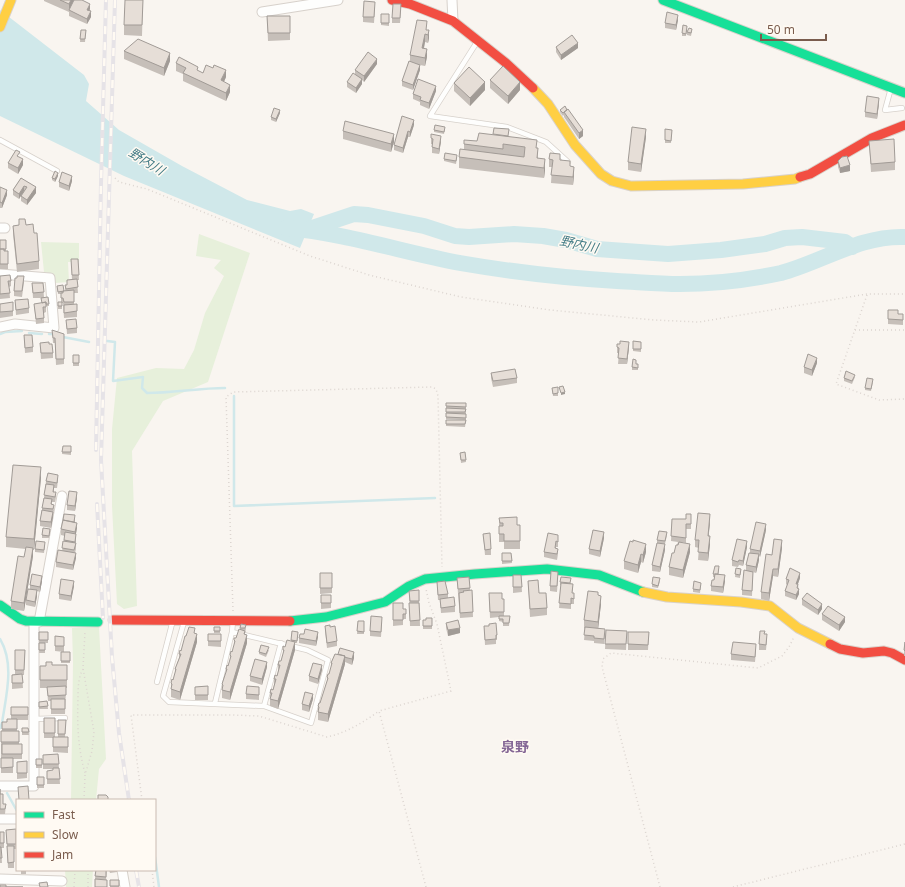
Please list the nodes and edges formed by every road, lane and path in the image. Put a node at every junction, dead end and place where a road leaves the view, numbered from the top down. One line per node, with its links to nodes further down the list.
1 (338, 0): 6 (street)
2 (392, 0): 7 (street)
3 (452, 0): 7 (street)
4 (663, 0): 10 (street)
5 (11, 2): 8 (street)
6 (262, 12)
7 (453, 21): 9 (street)
8 (0, 27)
9 (478, 40): 13 (street); 15 (lane)
10 (891, 88): 11 (street); 12 (lane)
11 (905, 92)
12 (902, 108)
13 (905, 125)
14 (0, 140): 16 (lane)
15 (568, 162)
16 (57, 170)
17 (115, 178): 19 (path)
18 (0, 274): 21 (street)
19 (867, 294): 20 (path); 22 (path)
20 (905, 294)
21 (0, 327)
22 (854, 330): 23 (path); 24 (path)
23 (905, 330)
24 (905, 399)
25 (62, 496): 33 (street)
26 (443, 577): 27 (street); 32 (path); 36 (street)
27 (425, 579): 32 (street); 44 (path)
28 (0, 605): 33 (street)
29 (113, 620): 30 (street)
30 (173, 620): 31 (street); 41 (lane)
31 (185, 620): 32 (street); 42 (lane)
32 (233, 620): 37 (lane)
33 (36, 622): 34 (street); 46 (street)
34 (85, 622): 35 (street); 40 (path)
35 (98, 622)
36 (798, 628): 39 (street); 65 (path)
37 (232, 632): 38 (lane); 42 (lane)
38 (281, 643): 43 (lane); 43 (lane)
39 (905, 660)
40 (84, 668): 47 (path); 47 (path)
41 (156, 682)
42 (215, 703): 43 (lane)
43 (264, 706)
44 (379, 711): 50 (path); 64 (path)
45 (65, 718): 46 (lane)
46 (34, 719): 48 (street)
47 (86, 775): 49 (path)
48 (0, 786)
49 (84, 799)
50 (142, 799)
51 (0, 819): 52 (street)
52 (16, 819)
53 (905, 844): 66 (path)
54 (75, 871): 60 (path)
55 (88, 871): 61 (path)
56 (122, 871): 62 (street)
57 (152, 871): 63 (path)
58 (0, 879): 59 (street)
59 (62, 881)
60 (74, 887)
61 (88, 887)
62 (125, 887)
63 (154, 887)
64 (426, 887)
65 (660, 887)
66 (733, 887)

